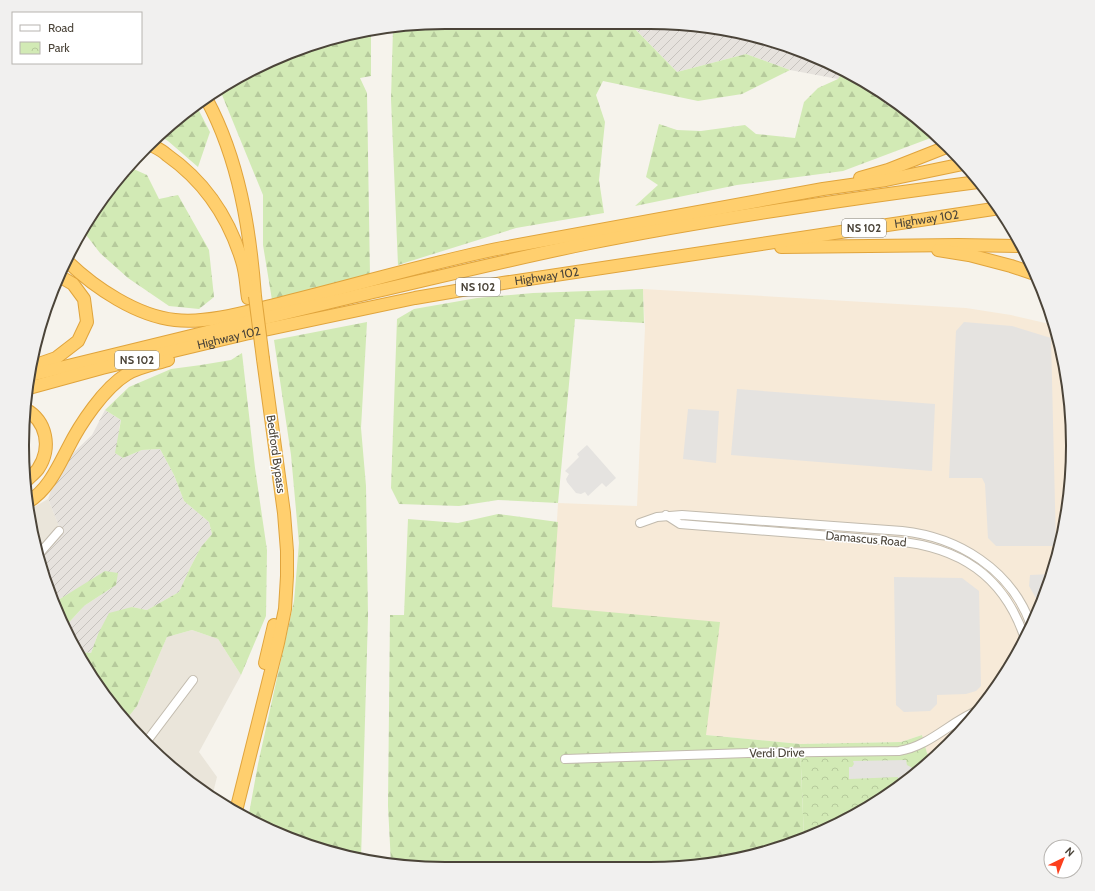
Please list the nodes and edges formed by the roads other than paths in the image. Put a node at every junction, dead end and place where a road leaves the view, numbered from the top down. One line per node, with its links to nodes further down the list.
1 (208, 103): 17 (highway, Bedford Bypass)
2 (155, 148): 17 (highway, Bedford Bypass)
3 (941, 149): 7 (highway)
4 (958, 165): 7 (highway)
5 (963, 171): 8 (highway)
6 (972, 183): 8 (highway, Highway 102 / NS 102)
7 (823, 189): 10 (highway)
8 (846, 199): 18 (highway, Highway 102 / NS 102)
9 (992, 209): 13 (highway, Highway 102 / NS 102)
10 (597, 230): 14 (highway); 18 (highway)
11 (926, 245): 12 (highway); 13 (highway); 15 (highway)
12 (1015, 246)
13 (728, 249): 19 (highway, Highway 102 / NS 102)
14 (71, 264)
15 (1028, 272)
16 (64, 278): 21 (highway)
17 (252, 297): 20 (highway, Bedford Bypass, bridge)
18 (339, 300): 22 (highway, Highway 102 / NS 102)
19 (245, 334): 23 (highway, Highway 102 / NS 102); 26 (highway)
20 (260, 359): 37 (highway, Bedford Bypass); 38 (highway, Bedford Bypass)
21 (37, 365)
22 (36, 374)
23 (34, 387)
24 (31, 412): 25 (highway)
25 (30, 477)
26 (33, 499)
27 (666, 515): 28 (street, Damascus Road); 31 (street, Damascus Road); 32 (street, Damascus Road)
28 (640, 523)
29 (59, 531): 30 (street)
30 (42, 550)
31 (1028, 619)
32 (1022, 632)
33 (193, 680): 35 (street)
34 (967, 715): 36 (street, Verdi Drive)
35 (149, 738)
36 (565, 759)
37 (231, 803)
38 (237, 806)

